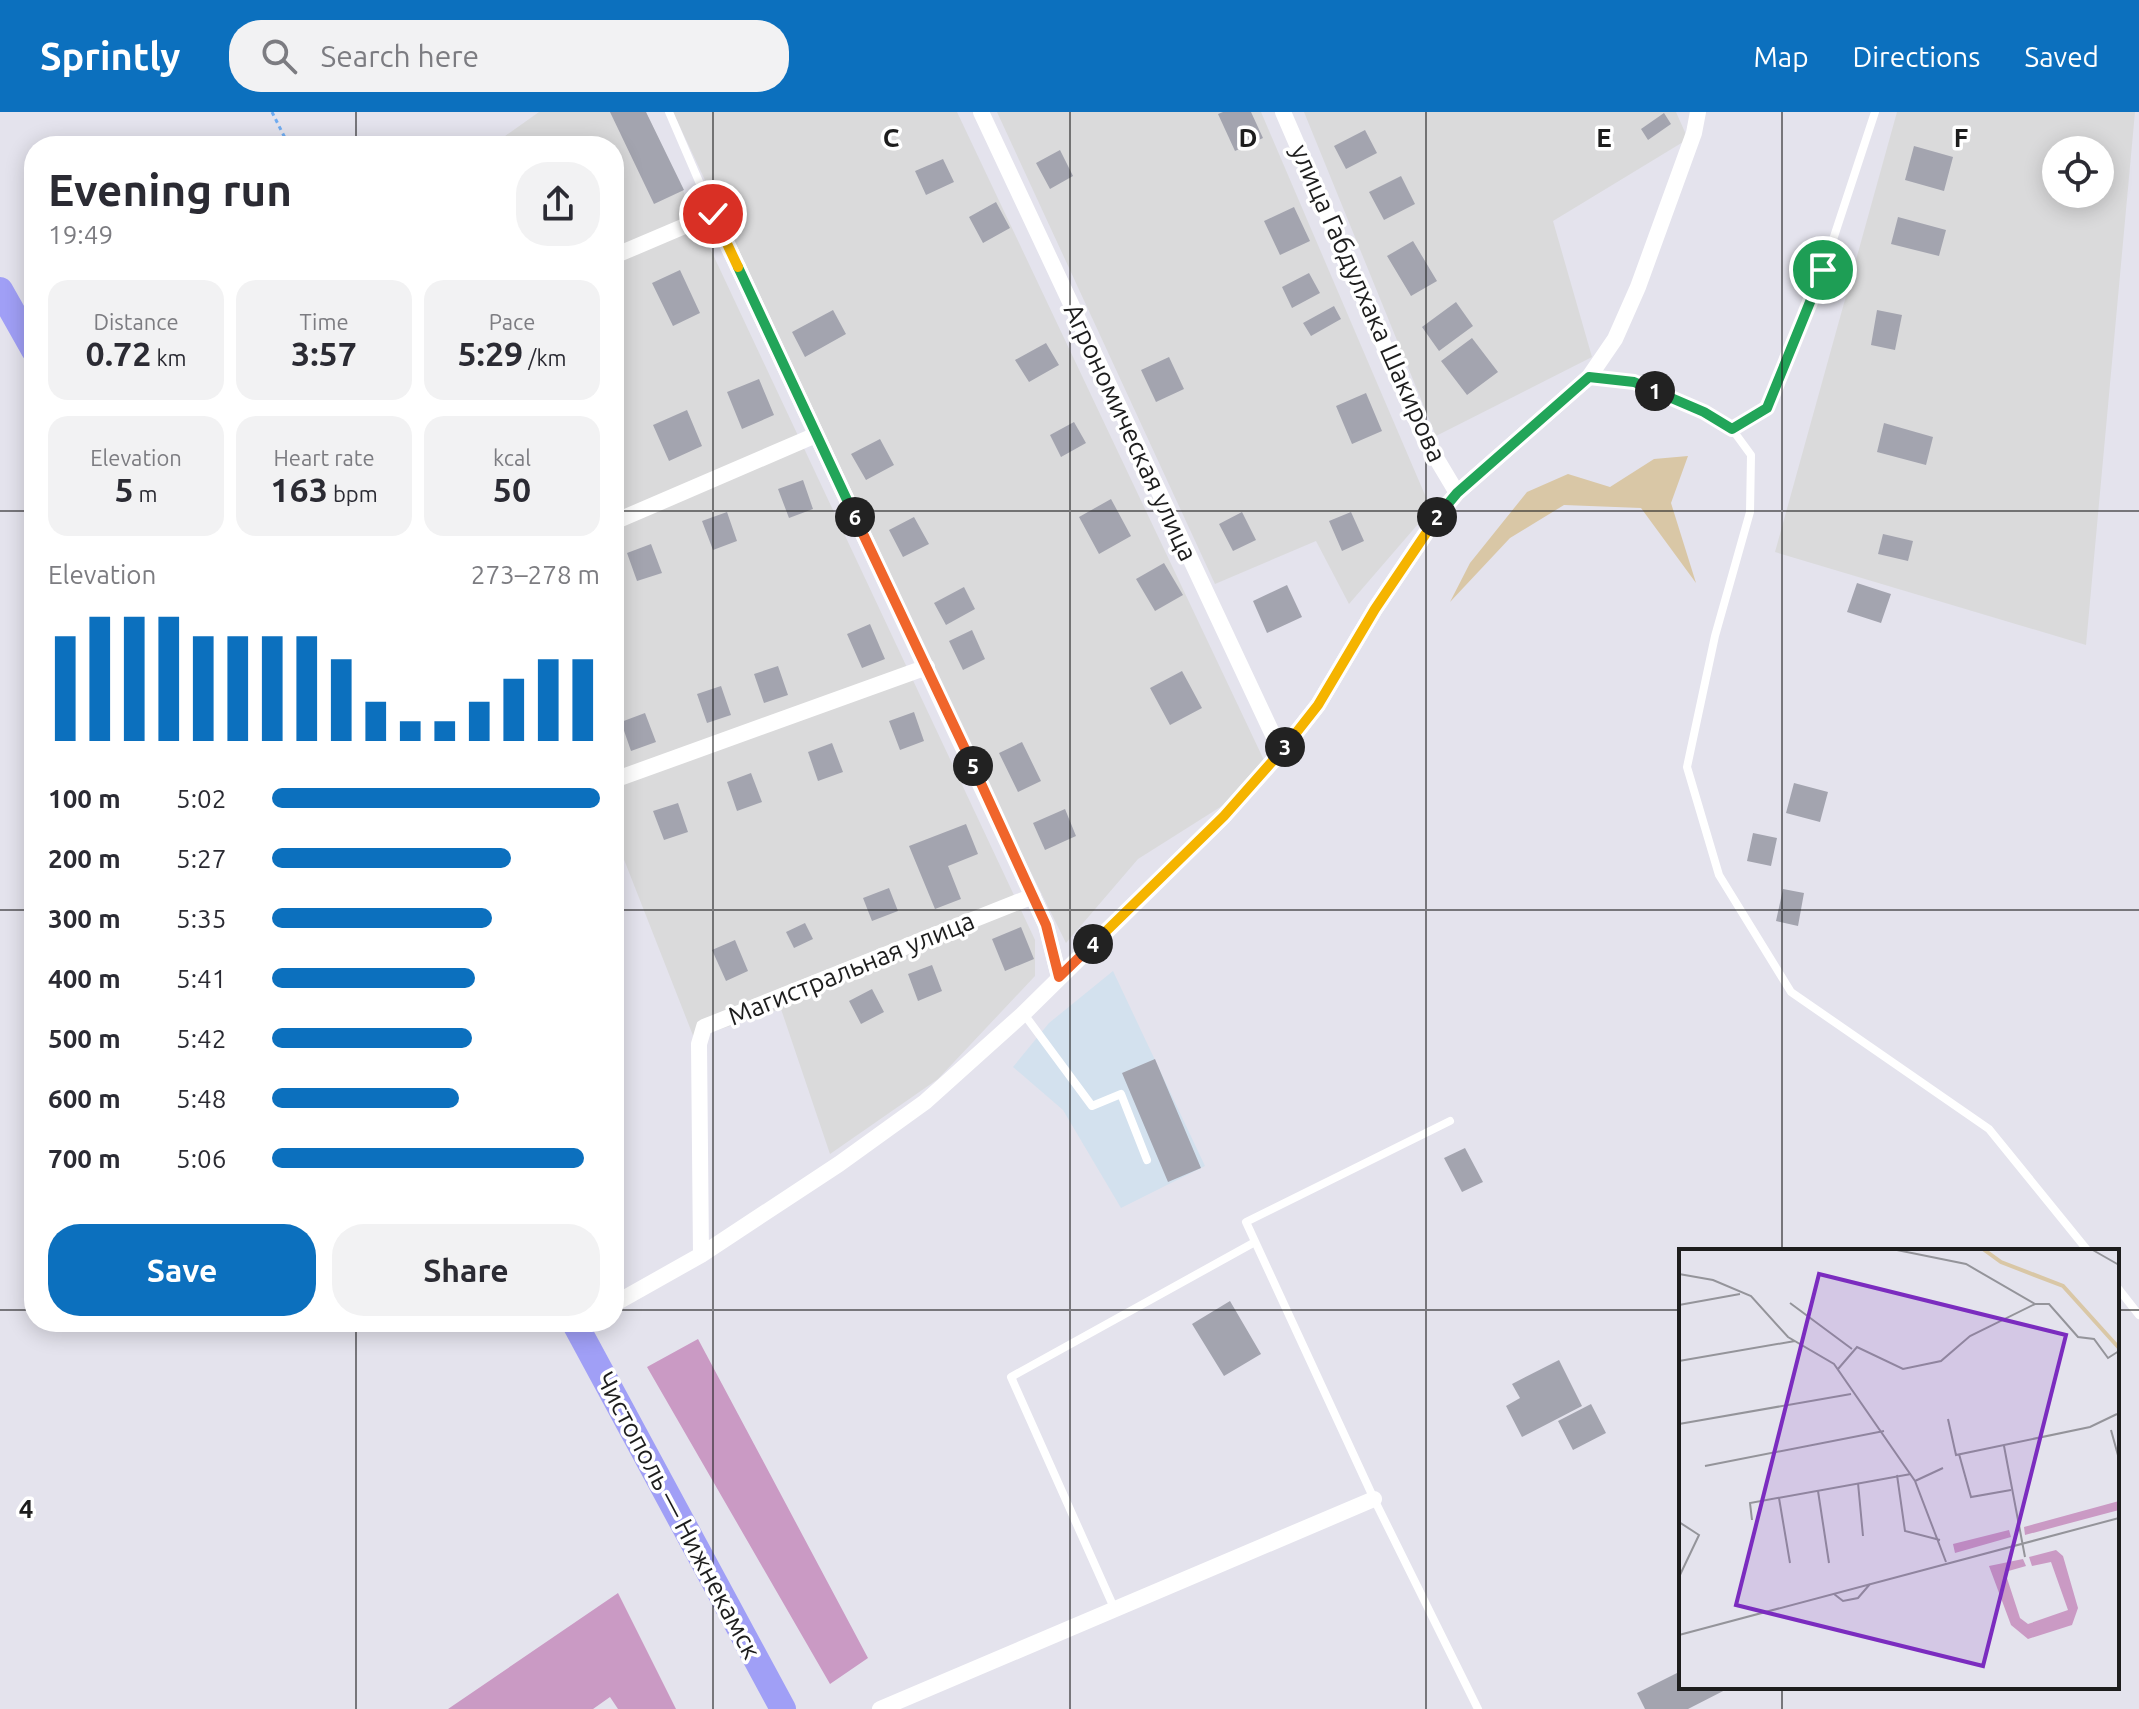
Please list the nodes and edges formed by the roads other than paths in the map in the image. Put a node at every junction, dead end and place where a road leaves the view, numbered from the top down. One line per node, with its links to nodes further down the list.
1 (669, 112): 6 (lane)
2 (981, 112): 16 (street, Агрономическая улица)
3 (1283, 112): 13 (street, улица Габдулхака Шакирова)
4 (1698, 112): 10 (street)
5 (1875, 112): 11 (lane)
6 (713, 214): 7 (street); 12 (street)
7 (624, 252)
8 (0, 290): 9 (main road)
9 (24, 332)
10 (1589, 377): 11 (lane); 13 (street)
11 (1732, 429): 24 (lane)
12 (816, 435): 14 (street); 15 (street)
13 (1457, 493): 16 (street)
14 (624, 518)
15 (927, 667): 17 (street); 18 (street)
16 (1281, 752): 19 (street)
17 (624, 776)
18 (1033, 896): 19 (street); 25 (street, Магистральная улица)
19 (1059, 977): 20 (street)
20 (1024, 1013): 22 (lane); 25 (street)
21 (1450, 1121): 23 (lane)
22 (1147, 1160)
23 (1255, 1242): 30 (lane); 31 (lane)
24 (2086, 1249)
25 (701, 1255): 27 (street)
26 (2119, 1290): 28 (lane)
27 (624, 1298)
28 (2139, 1315)
29 (583, 1332): 32 (main road, Чистополь — Нижнекамск)
30 (1374, 1499): 31 (street); 34 (lane)
31 (1115, 1610): 33 (street)
32 (783, 1709)
33 (880, 1709)
34 (1478, 1709)

